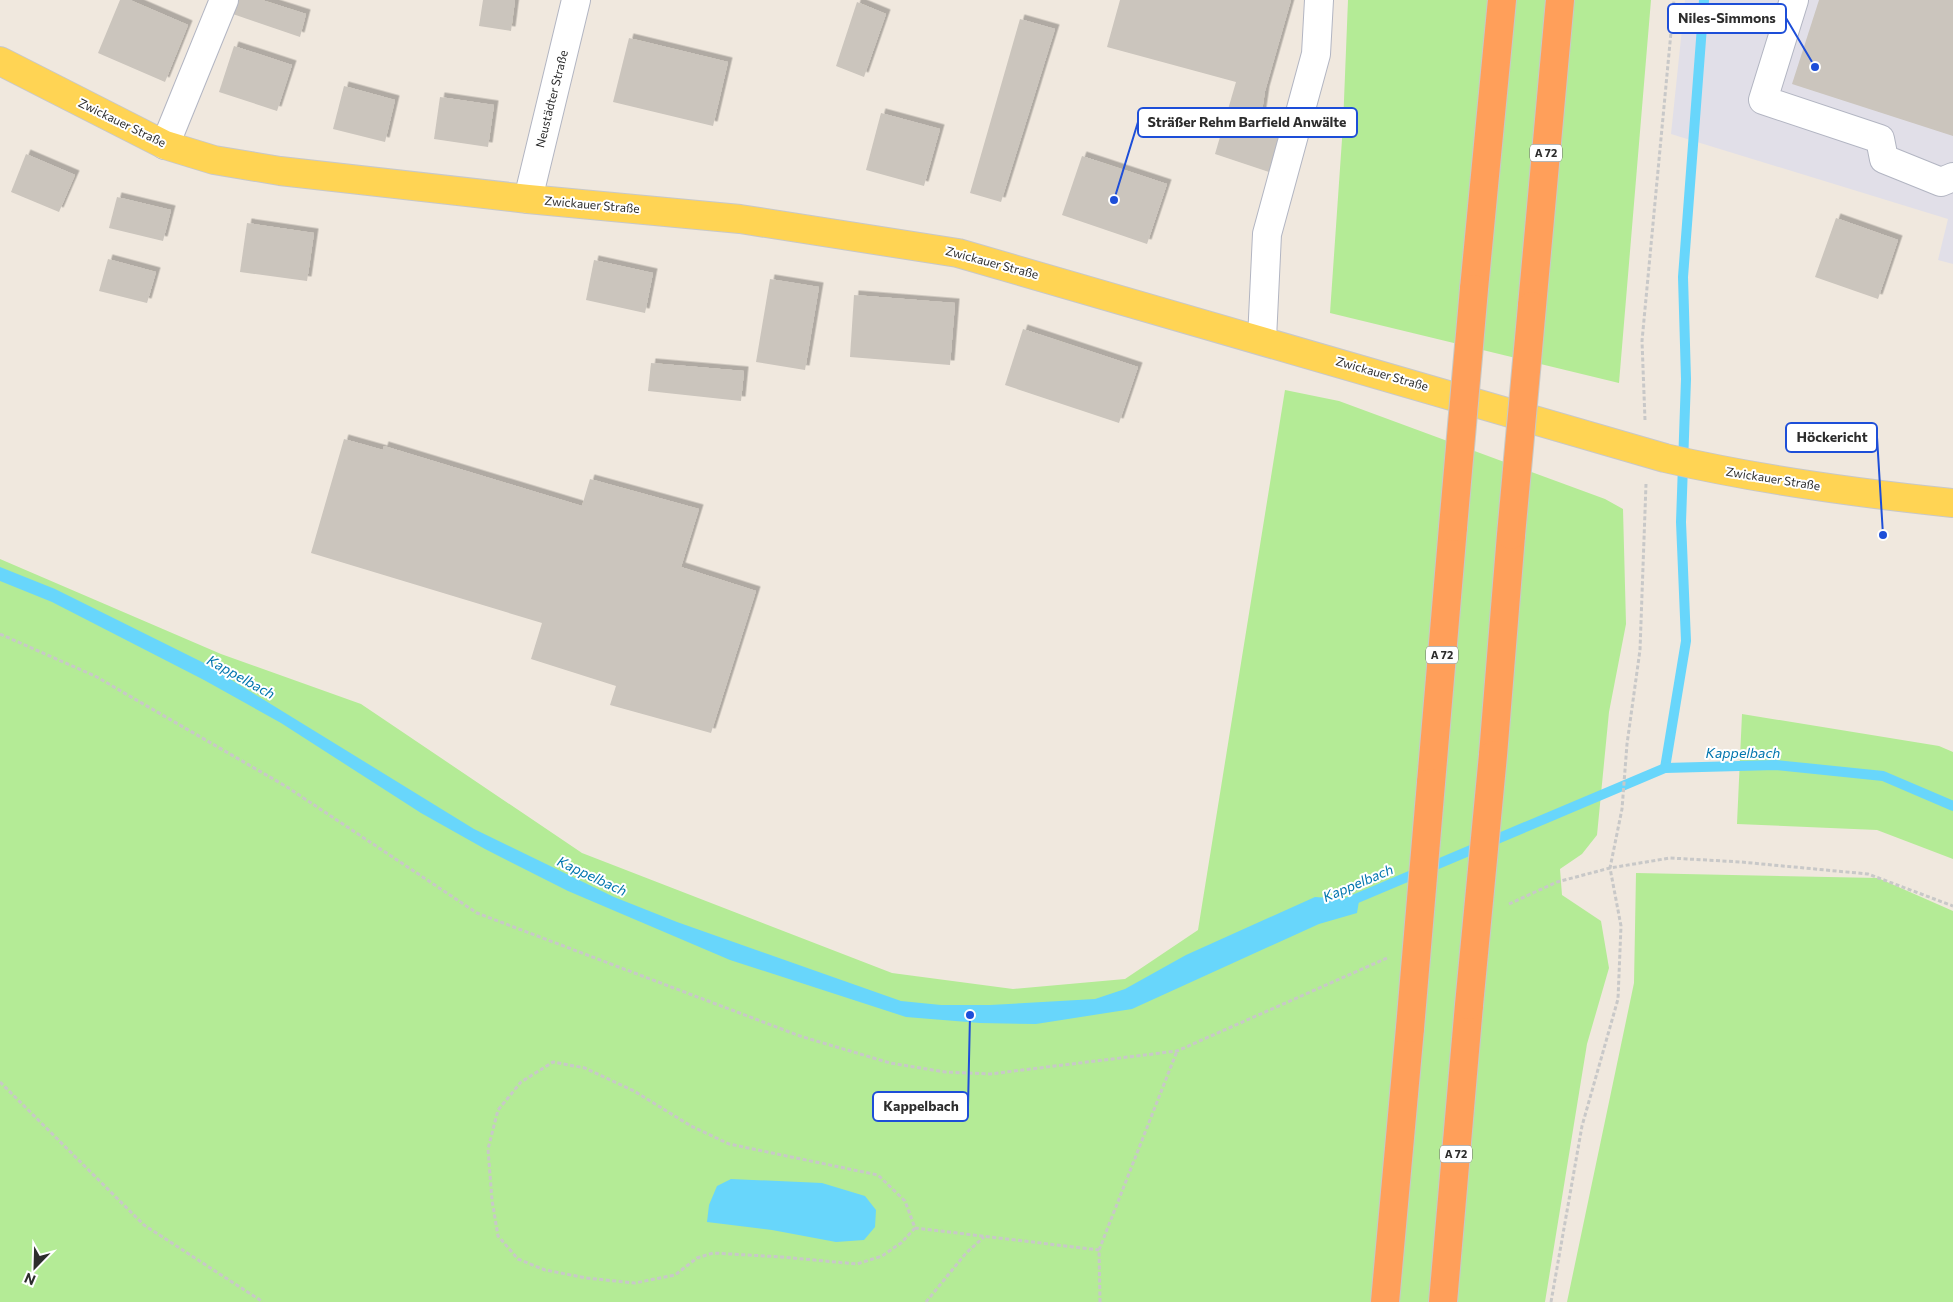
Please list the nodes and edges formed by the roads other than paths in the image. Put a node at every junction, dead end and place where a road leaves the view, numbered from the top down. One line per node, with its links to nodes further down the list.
1 (224, 0): 8 (street)
2 (576, 0): 10 (street, Neustädter Straße)
3 (1319, 0): 11 (street)
4 (1502, 0): 13 (highway, A 72, bridge)
5 (1560, 0): 14 (highway, A 72, bridge)
6 (1794, 0): 9 (street)
7 (0, 61): 8 (main road, Zwickauer Straße)
8 (164, 144): 10 (main road, Zwickauer Straße)
9 (1953, 178)
10 (528, 199): 11 (main road, Zwickauer Straße)
11 (1262, 339): 12 (main road, Zwickauer Straße)
12 (1953, 503)
13 (1386, 1302)
14 (1444, 1302)

